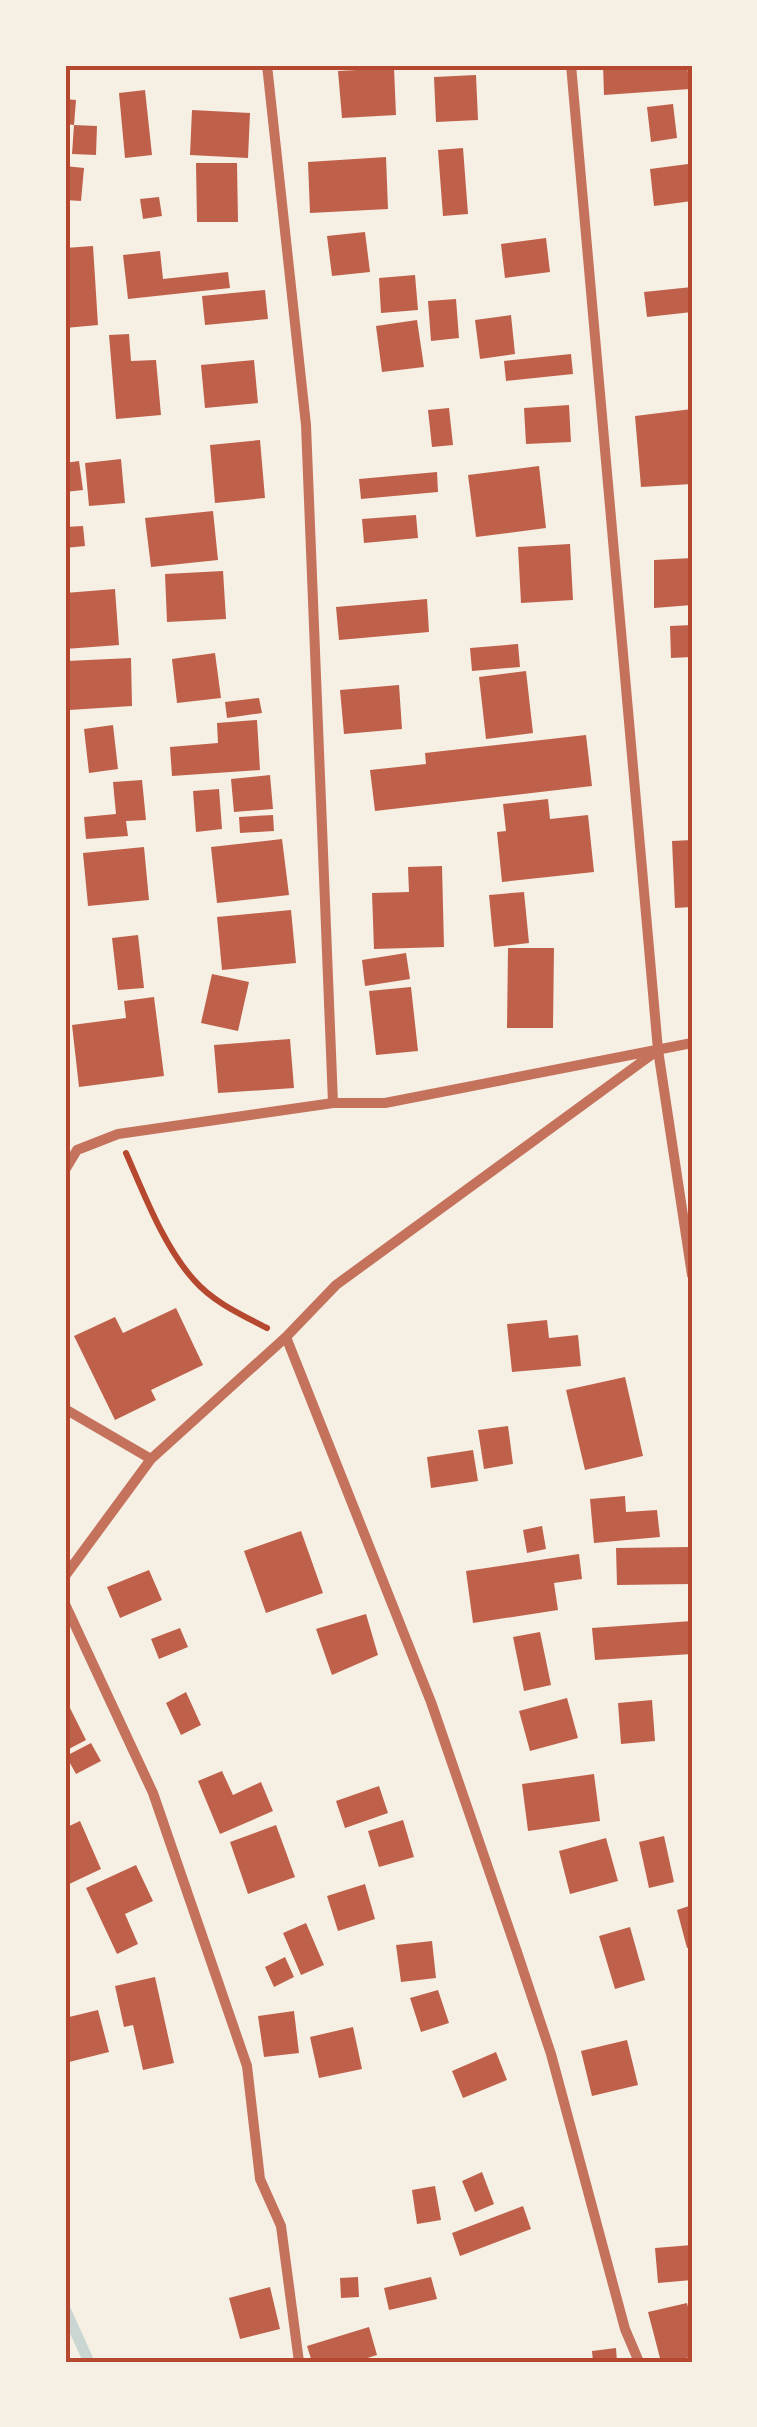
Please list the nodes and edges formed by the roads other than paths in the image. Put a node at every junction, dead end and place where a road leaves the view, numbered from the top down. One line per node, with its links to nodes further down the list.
1 (268, 65): 5 (street)
2 (571, 65): 4 (street)
3 (692, 1043): 4 (street)
4 (658, 1050): 5 (street); 7 (street); 8 (street)
5 (333, 1102): 6 (street)
6 (65, 1170)
7 (692, 1275)
8 (286, 1337): 10 (street); 14 (street)
9 (65, 1409): 10 (street)
10 (151, 1459): 11 (street)
11 (65, 1576)
12 (65, 1604): 13 (street)
13 (299, 2362)
14 (639, 2362)

